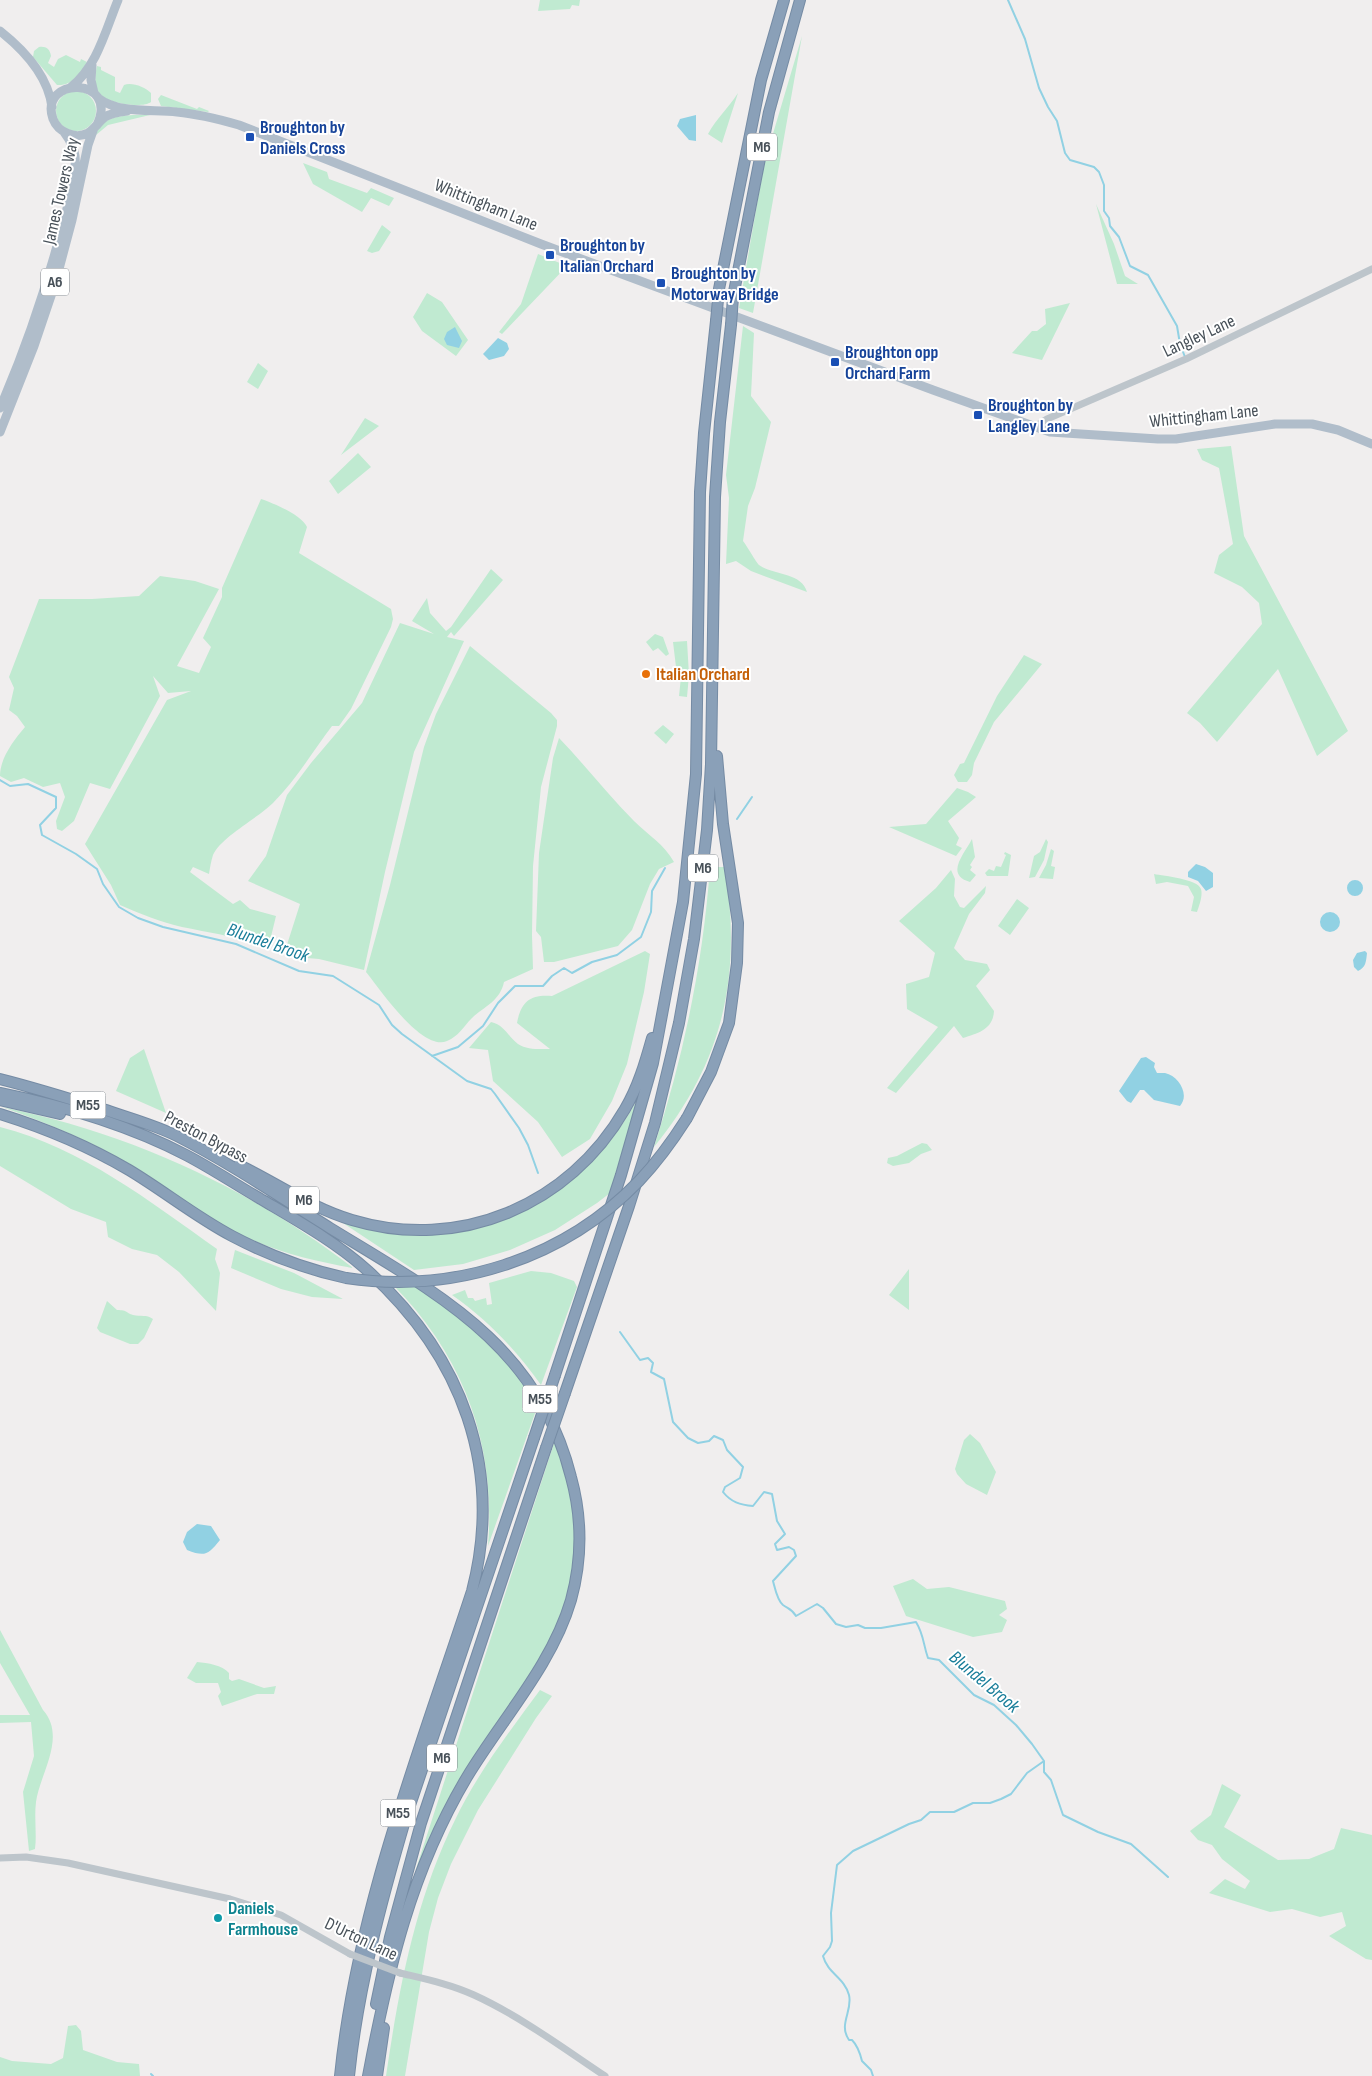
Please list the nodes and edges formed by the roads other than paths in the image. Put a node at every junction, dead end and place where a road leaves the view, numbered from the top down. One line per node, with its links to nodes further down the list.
1 (118, 0): 5 (main road)
2 (784, 0): 19 (highway, M6, bridge)
3 (800, 0): 18 (highway, M6, bridge)
4 (0, 31): 6 (main road)
5 (92, 63): 7 (main road); 8 (main road)
6 (38, 72): 7 (main road); 9 (main road)
7 (68, 88): 8 (main road); 9 (main road)
8 (96, 96): 10 (main road, Whittingham Lane); 11 (main road)
9 (52, 108): 12 (main road)
10 (134, 110): 11 (main road, Whittingham Lane); 15 (main road, Whittingham Lane)
11 (96, 126): 12 (main road); 16 (main road, James Towers Way / A6)
12 (64, 132): 14 (main road, James Towers Way / A6)
13 (1372, 269): 15 (street, Langley Lane)
14 (0, 408)
15 (1036, 426): 17 (main road, Whittingham Lane)
16 (0, 432)
17 (1372, 444)
18 (713, 663): 23 (highway, M55, bridge); 30 (highway, M6, bridge)
19 (672, 968): 24 (highway, M6); 29 (highway, M6, bridge)
20 (0, 1079): 24 (highway, Preston Bypass / M55)
21 (0, 1093): 25 (highway, M55)
22 (0, 1100): 25 (highway, M55)
23 (0, 1114)
24 (175, 1135): 26 (highway, Preston Bypass / M55)
25 (169, 1146): 28 (highway, Preston Bypass / M55)
26 (454, 1801): 30 (highway, M55); 31 (highway, M55)
27 (0, 1858): 32 (street, D'Urton Lane, bridge)
28 (340, 2076)
29 (348, 2076)
30 (367, 2076)
31 (377, 2076)
32 (605, 2076)

